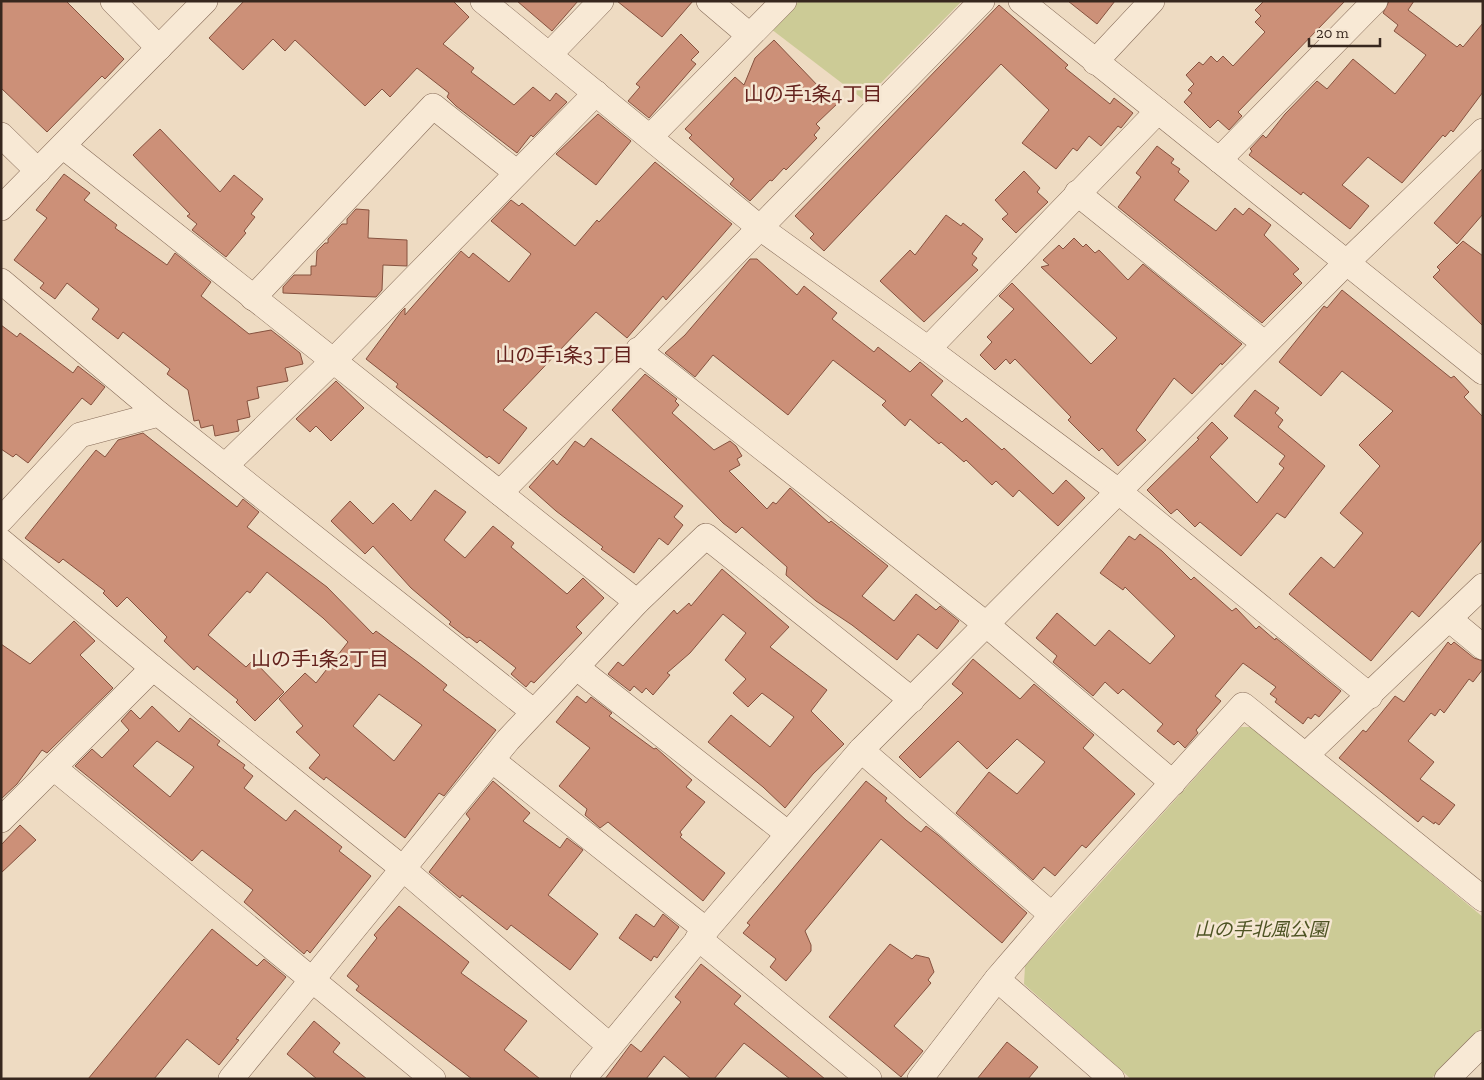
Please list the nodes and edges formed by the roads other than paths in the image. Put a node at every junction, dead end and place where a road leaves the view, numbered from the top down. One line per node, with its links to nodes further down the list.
1 (113, 1): 12 (street)
2 (205, 1): 12 (street)
3 (483, 1): 13 (street)
4 (601, 1): 13 (street)
5 (709, 1): 11 (street)
6 (784, 1): 11 (street)
7 (982, 1): 26 (street)
8 (1021, 1): 14 (street)
9 (1152, 1): 14 (street)
10 (1375, 1): 21 (street)
11 (749, 35): 19 (street)
12 (159, 48): 20 (street)
13 (549, 55): 15 (street)
14 (1096, 62): 16 (street)
15 (596, 93): 19 (street); 23 (street)
16 (1158, 111): 21 (street); 24 (street)
17 (1483, 131): 27 (street)
18 (1, 135): 22 (street)
19 (650, 137): 26 (street)
20 (63, 146): 22 (street); 29 (street)
21 (1219, 160): 27 (street)
22 (38, 171): 25 (street)
23 (517, 173): 29 (street); 33 (street)
24 (1077, 193): 30 (street); 31 (street)
25 (1, 208)
26 (759, 227): 31 (street); 32 (street)
27 (1346, 263): 30 (street); 34 (street)
28 (1, 281): 35 (street)
29 (253, 298): 33 (street)
30 (1265, 344): 37 (street)
31 (928, 349): 37 (street)
32 (638, 350): 38 (street); 44 (street)
33 (333, 361): 36 (street); 38 (street)
34 (1483, 372)
35 (159, 414): 36 (street); 39 (street)
36 (226, 466): 50 (street)
37 (1118, 491): 44 (street); 48 (street)
38 (500, 493): 42 (street)
39 (1, 520)
40 (1, 541): 47 (street)
41 (1483, 586): 43 (street)
42 (637, 602): 46 (street); 49 (street)
43 (1448, 620): 45 (street); 48 (street)
44 (987, 625): 49 (street); 55 (street)
45 (1483, 647)
46 (576, 667): 50 (street); 57 (street)
47 (153, 668): 54 (street); 58 (street)
48 (1370, 696): 52 (street)
49 (912, 700): 51 (street)
50 (534, 712): 53 (street)
51 (861, 750): 57 (street); 60 (street)
52 (1306, 755): 55 (street); 59 (street)
53 (492, 760): 58 (street); 61 (street)
54 (54, 768): 56 (street); 62 (street)
55 (1173, 783): 60 (street)
56 (1, 820)
57 (787, 834): 61 (street)
58 (401, 868): 62 (street); 65 (street)
59 (1483, 899)
60 (1052, 915): 63 (street)
61 (702, 934): 65 (street); 69 (street)
62 (312, 979): 67 (street); 68 (street)
63 (997, 979): 70 (street); 71 (street)
64 (1483, 1043): 72 (street)
65 (610, 1046): 66 (street)
66 (585, 1078)
67 (231, 1079)
68 (433, 1079)
69 (869, 1079)
70 (920, 1079)
71 (1112, 1079)
72 (1447, 1079)

